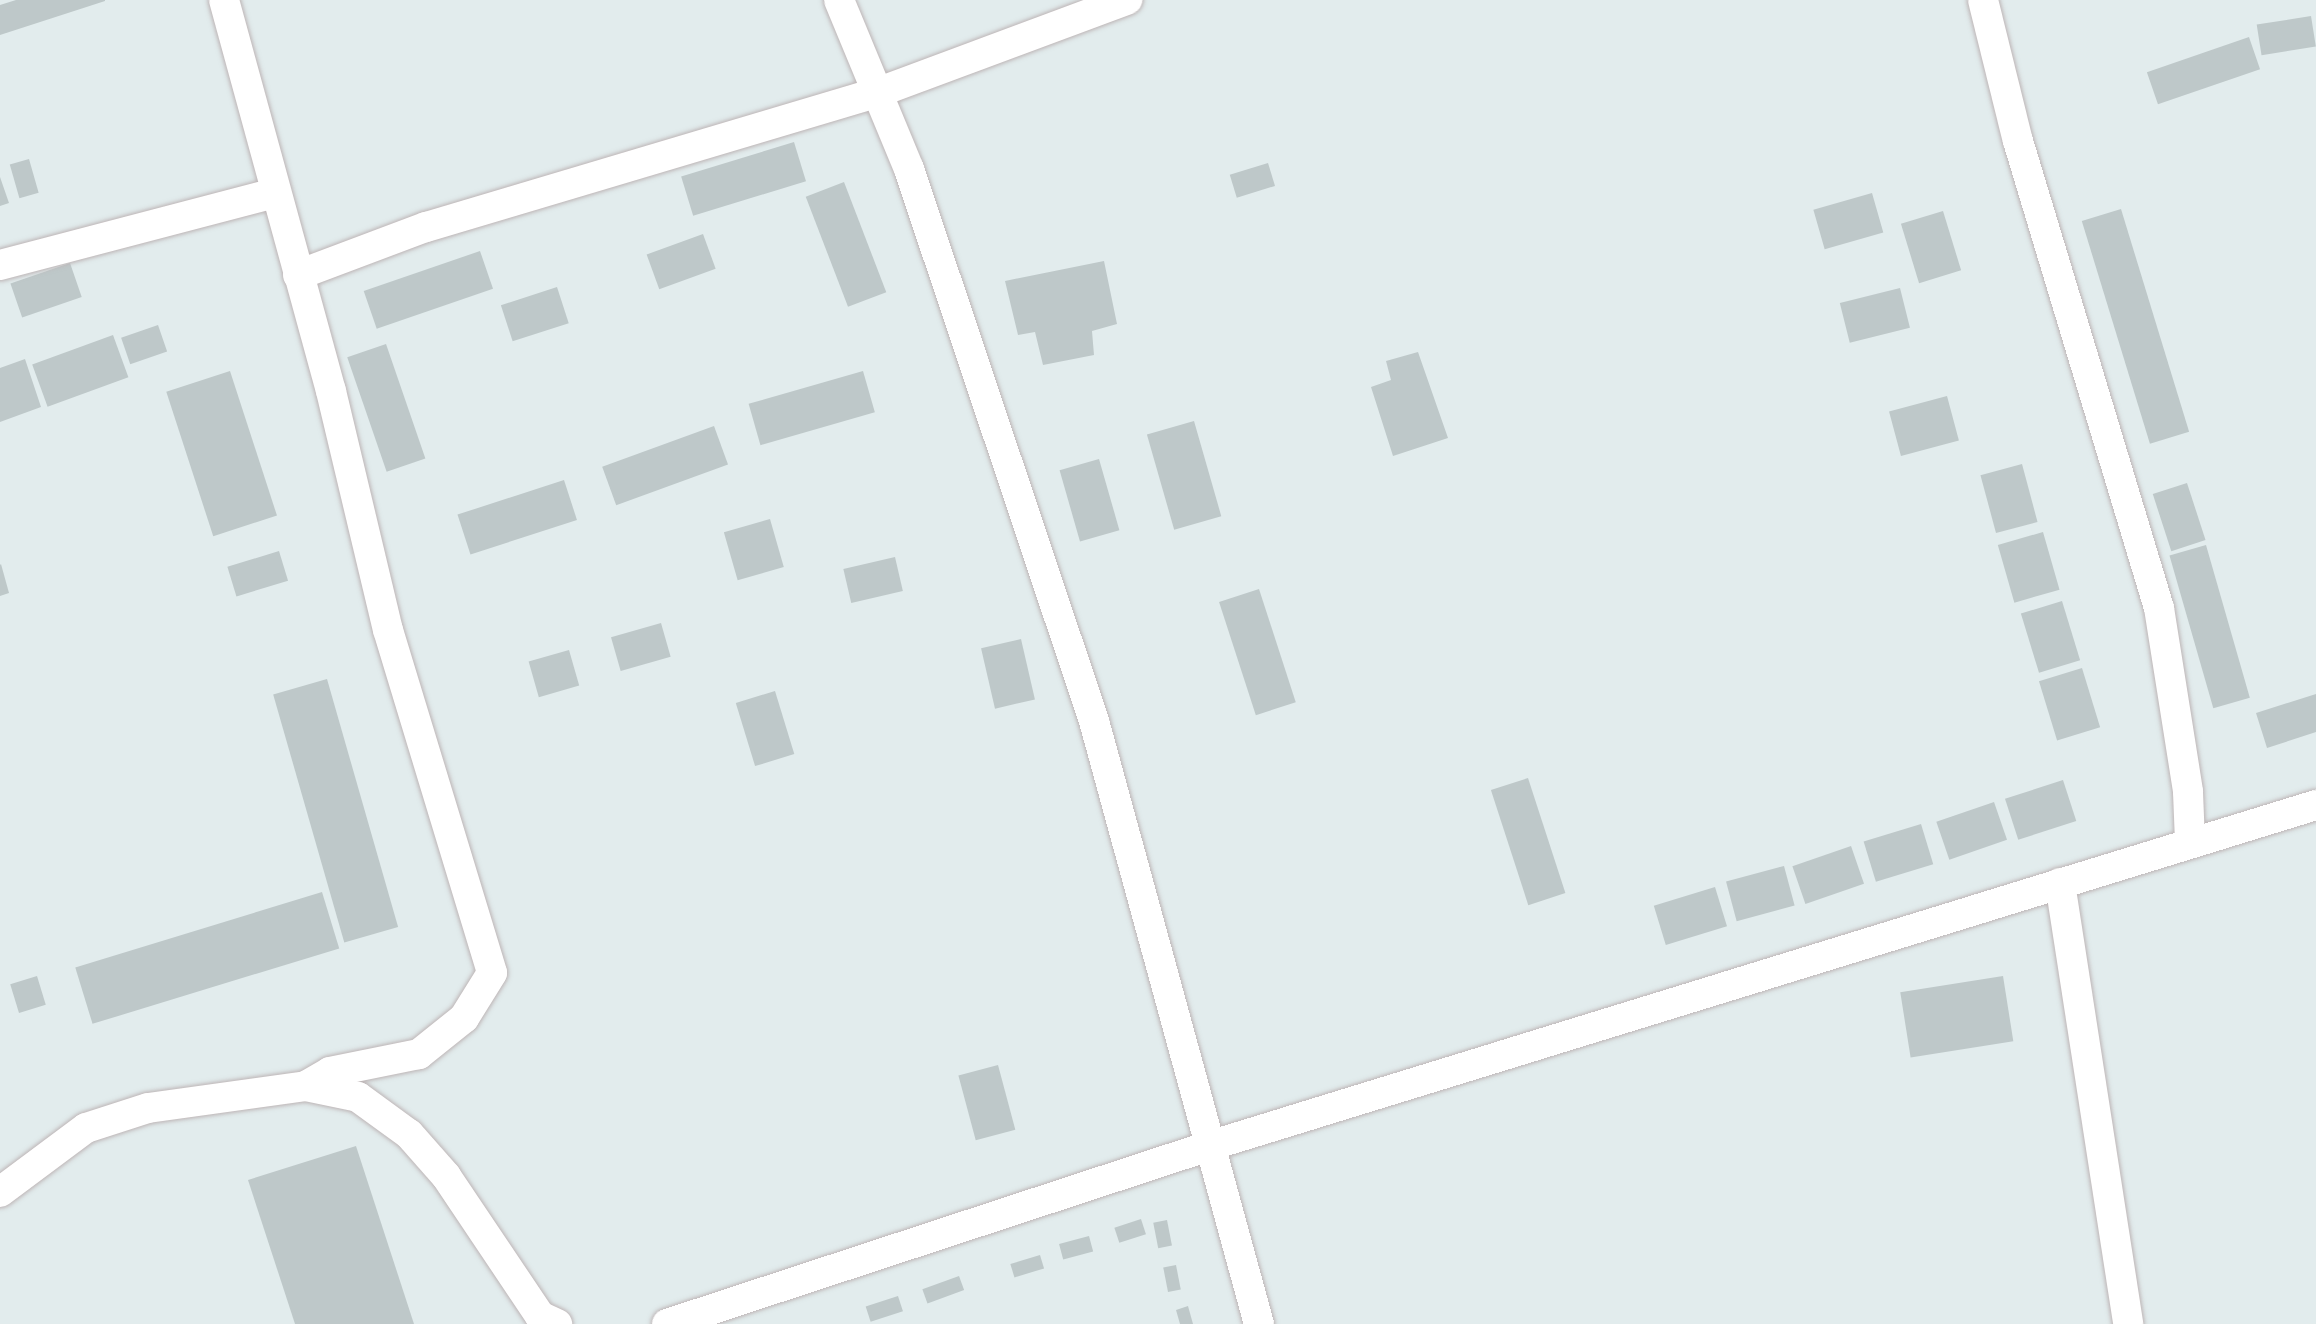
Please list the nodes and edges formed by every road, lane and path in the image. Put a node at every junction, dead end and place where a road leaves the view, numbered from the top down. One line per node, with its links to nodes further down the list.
1 (224, 0): 6 (street)
2 (839, 0): 5 (street)
3 (1127, 0): 5 (street)
4 (1983, 0): 10 (street)
5 (879, 92): 8 (street); 13 (street)
6 (275, 193): 7 (street); 8 (street)
7 (0, 265)
8 (298, 275): 12 (street)
9 (2316, 805): 10 (street)
10 (2190, 842): 11 (street)
11 (2060, 883): 13 (street); 18 (street)
12 (306, 1086): 14 (street); 15 (street)
13 (1209, 1146): 16 (street); 17 (street)
14 (0, 1192)
15 (557, 1324)
16 (667, 1324)
17 (1259, 1324)
18 (2128, 1324)

